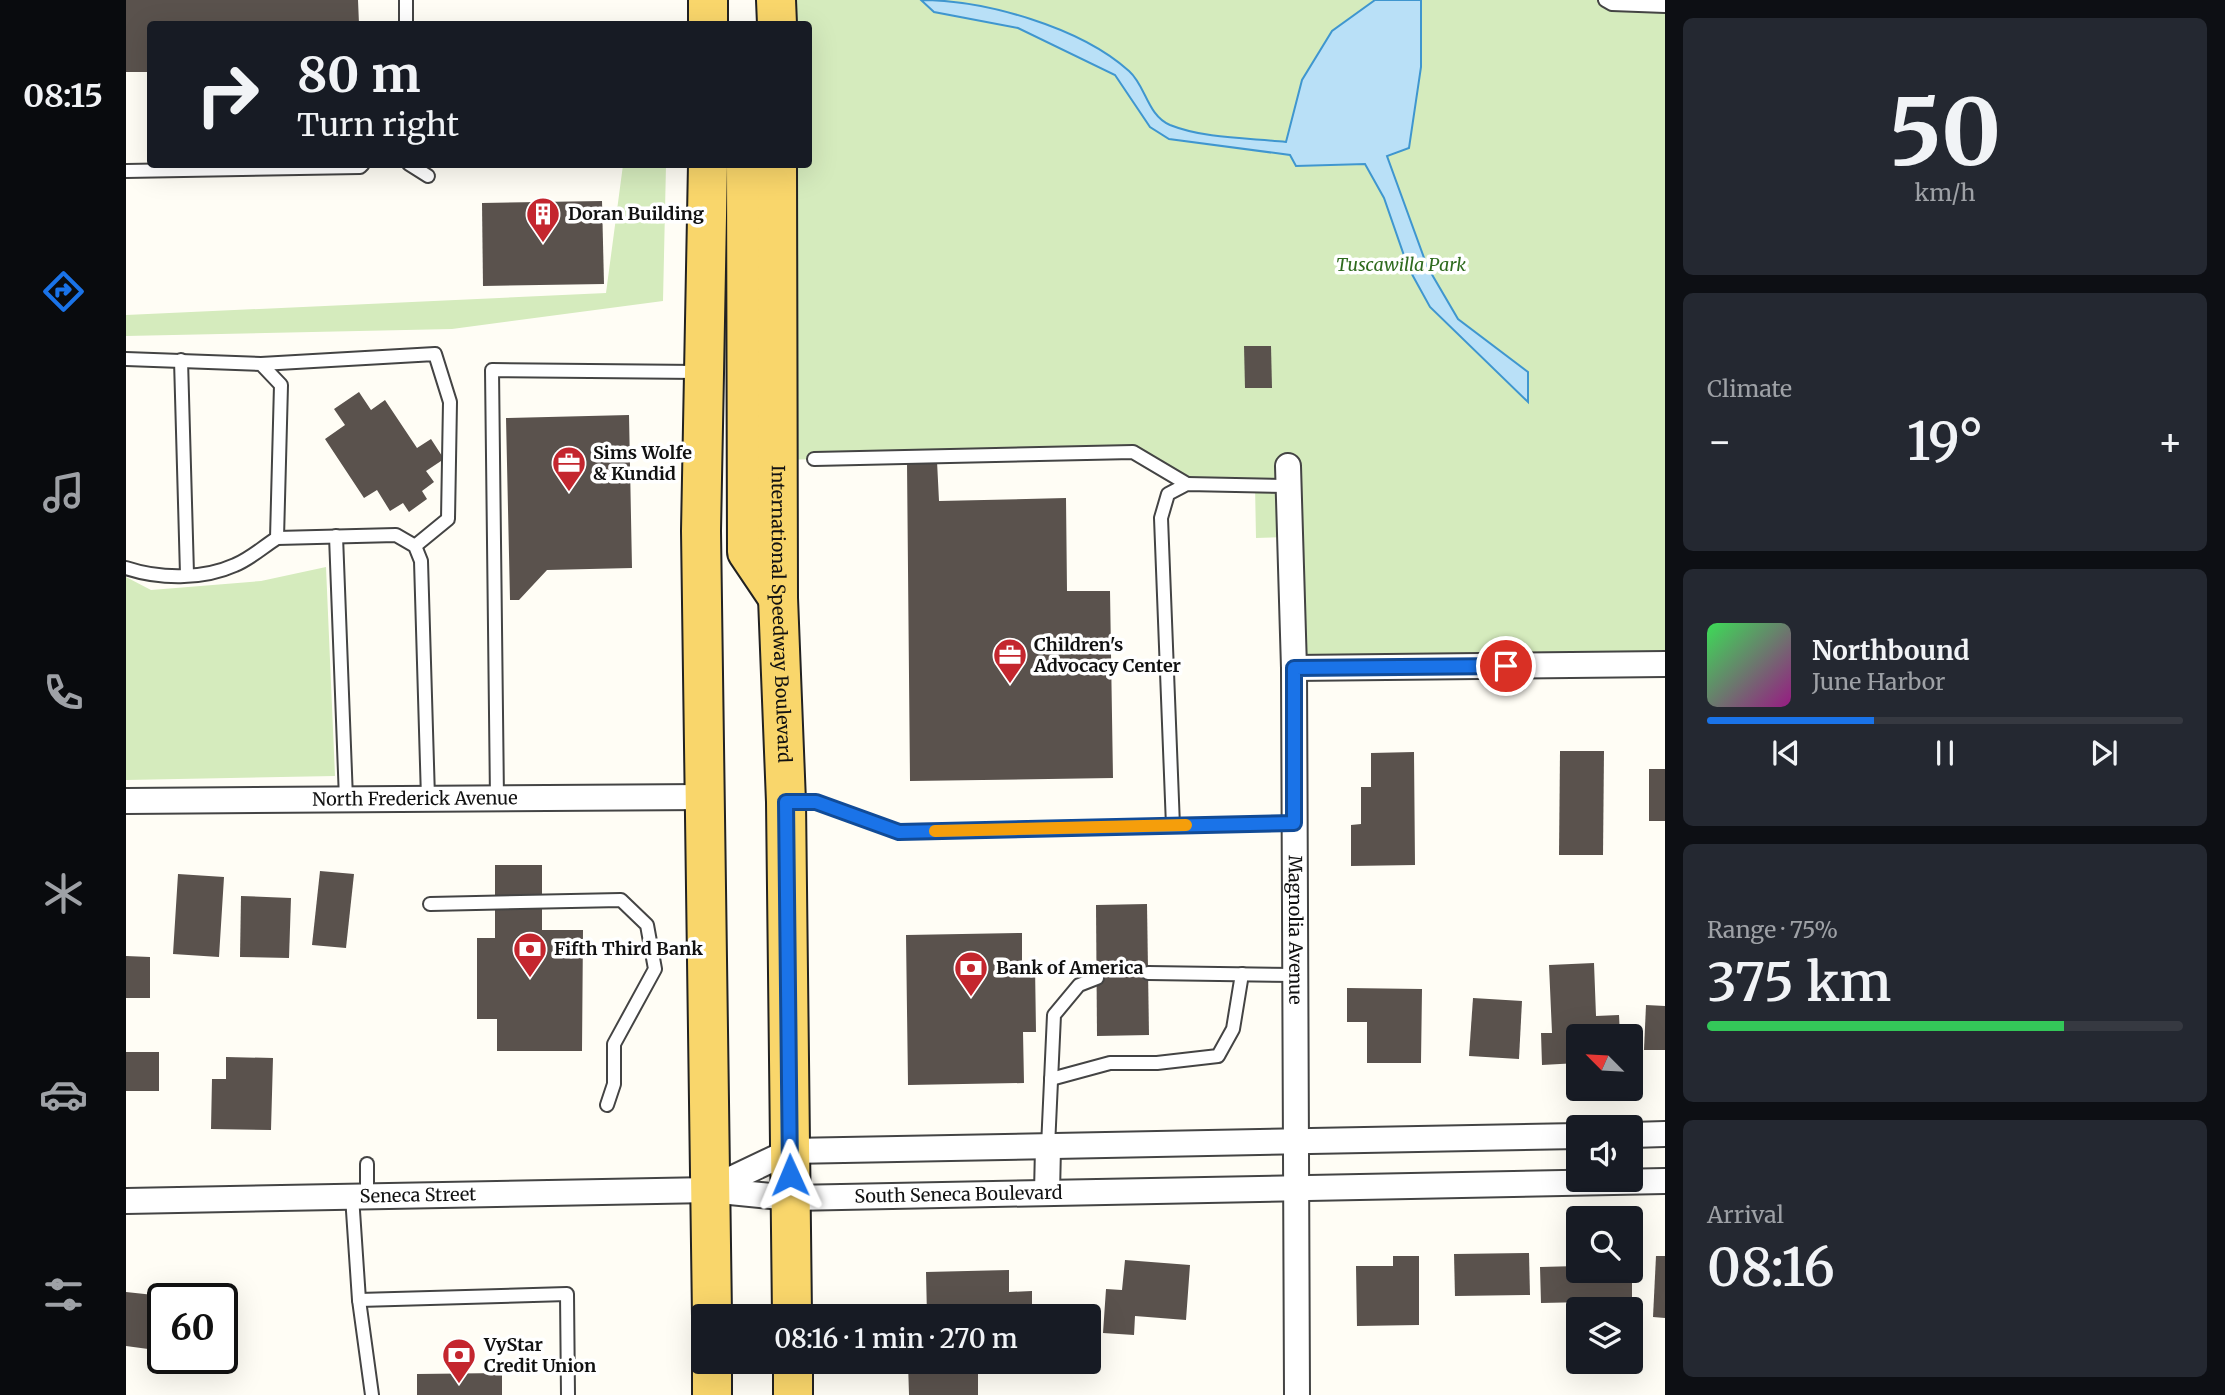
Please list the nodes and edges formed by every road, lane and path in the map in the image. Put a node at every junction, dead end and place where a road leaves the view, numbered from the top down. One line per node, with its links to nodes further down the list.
1 (406, 0): 6 (lane)
2 (708, 0): 7 (main road)
3 (776, 0): 8 (main road)
4 (1605, 0): 5 (lane)
5 (1665, 6)
6 (406, 21)
7 (708, 21)
8 (777, 21)
9 (282, 168): 14 (lane)
10 (415, 168): 15 (lane)
11 (708, 168): 19 (main road)
12 (746, 168): 28 (main road)
13 (777, 168): 28 (main road, International Speedway Boulevard)
14 (126, 170)
15 (428, 176)
16 (126, 359): 17 (lane)
17 (181, 360): 18 (lane); 27 (lane)
18 (261, 364): 24 (lane); 25 (lane)
19 (704, 372): 32 (main road); 34 (lane)
20 (814, 459): 22 (lane)
21 (1288, 476): 22 (lane); 30 (street, Magnolia Avenue)
22 (1187, 484): 38 (lane)
23 (335, 536): 24 (lane); 25 (lane); 33 (lane)
24 (277, 538): 27 (lane)
25 (415, 546): 31 (lane)
26 (126, 568): 27 (lane)
27 (187, 575)
28 (778, 598): 36 (main road, International Speedway Boulevard)
29 (1665, 664): 30 (street)
30 (1294, 668): 37 (street, Magnolia Avenue)
31 (428, 797): 33 (street, North Frederick Avenue); 34 (street, North Frederick Avenue)
32 (704, 797): 34 (street, North Frederick Avenue); 55 (main road)
33 (346, 799): 35 (street, North Frederick Avenue)
34 (497, 799)
35 (126, 801)
36 (786, 802): 38 (lane); 51 (main road, International Speedway Boulevard)
37 (1294, 823): 38 (lane); 42 (street, Magnolia Avenue)
38 (1173, 826)
39 (429, 904): 45 (lane)
40 (1148, 974): 41 (lane)
41 (1242, 974): 42 (lane); 44 (lane)
42 (1296, 975): 49 (street, Magnolia Avenue)
43 (1097, 978): 44 (lane)
44 (1051, 1079): 50 (lane)
45 (607, 1105)
46 (1643, 1135): 47 (street)
47 (1665, 1135)
48 (1566, 1136): 49 (street)
49 (1296, 1142): 50 (street); 54 (street, Magnolia Avenue)
50 (1048, 1147): 51 (street); 56 (street)
51 (790, 1152): 55 (street); 58 (main road, International Speedway Boulevard)
52 (367, 1164): 57 (lane)
53 (1665, 1181): 54 (street, South Seneca Boulevard)
54 (1296, 1188): 56 (street, South Seneca Boulevard); 69 (street, Magnolia Avenue)
55 (710, 1189): 57 (street, Seneca Street); 58 (street, South Seneca Boulevard); 61 (main road)
56 (1047, 1194): 58 (street, South Seneca Boulevard)
57 (360, 1196): 59 (street, Seneca Street); 60 (lane)
58 (791, 1198): 62 (main road, International Speedway Boulevard)
59 (126, 1201)
60 (359, 1300): 65 (lane); 66 (lane)
61 (712, 1304)
62 (792, 1304)
63 (712, 1374): 67 (main road)
64 (793, 1374): 68 (main road)
65 (372, 1395)
66 (568, 1395)
67 (712, 1395)
68 (793, 1395)
69 (1297, 1395)

